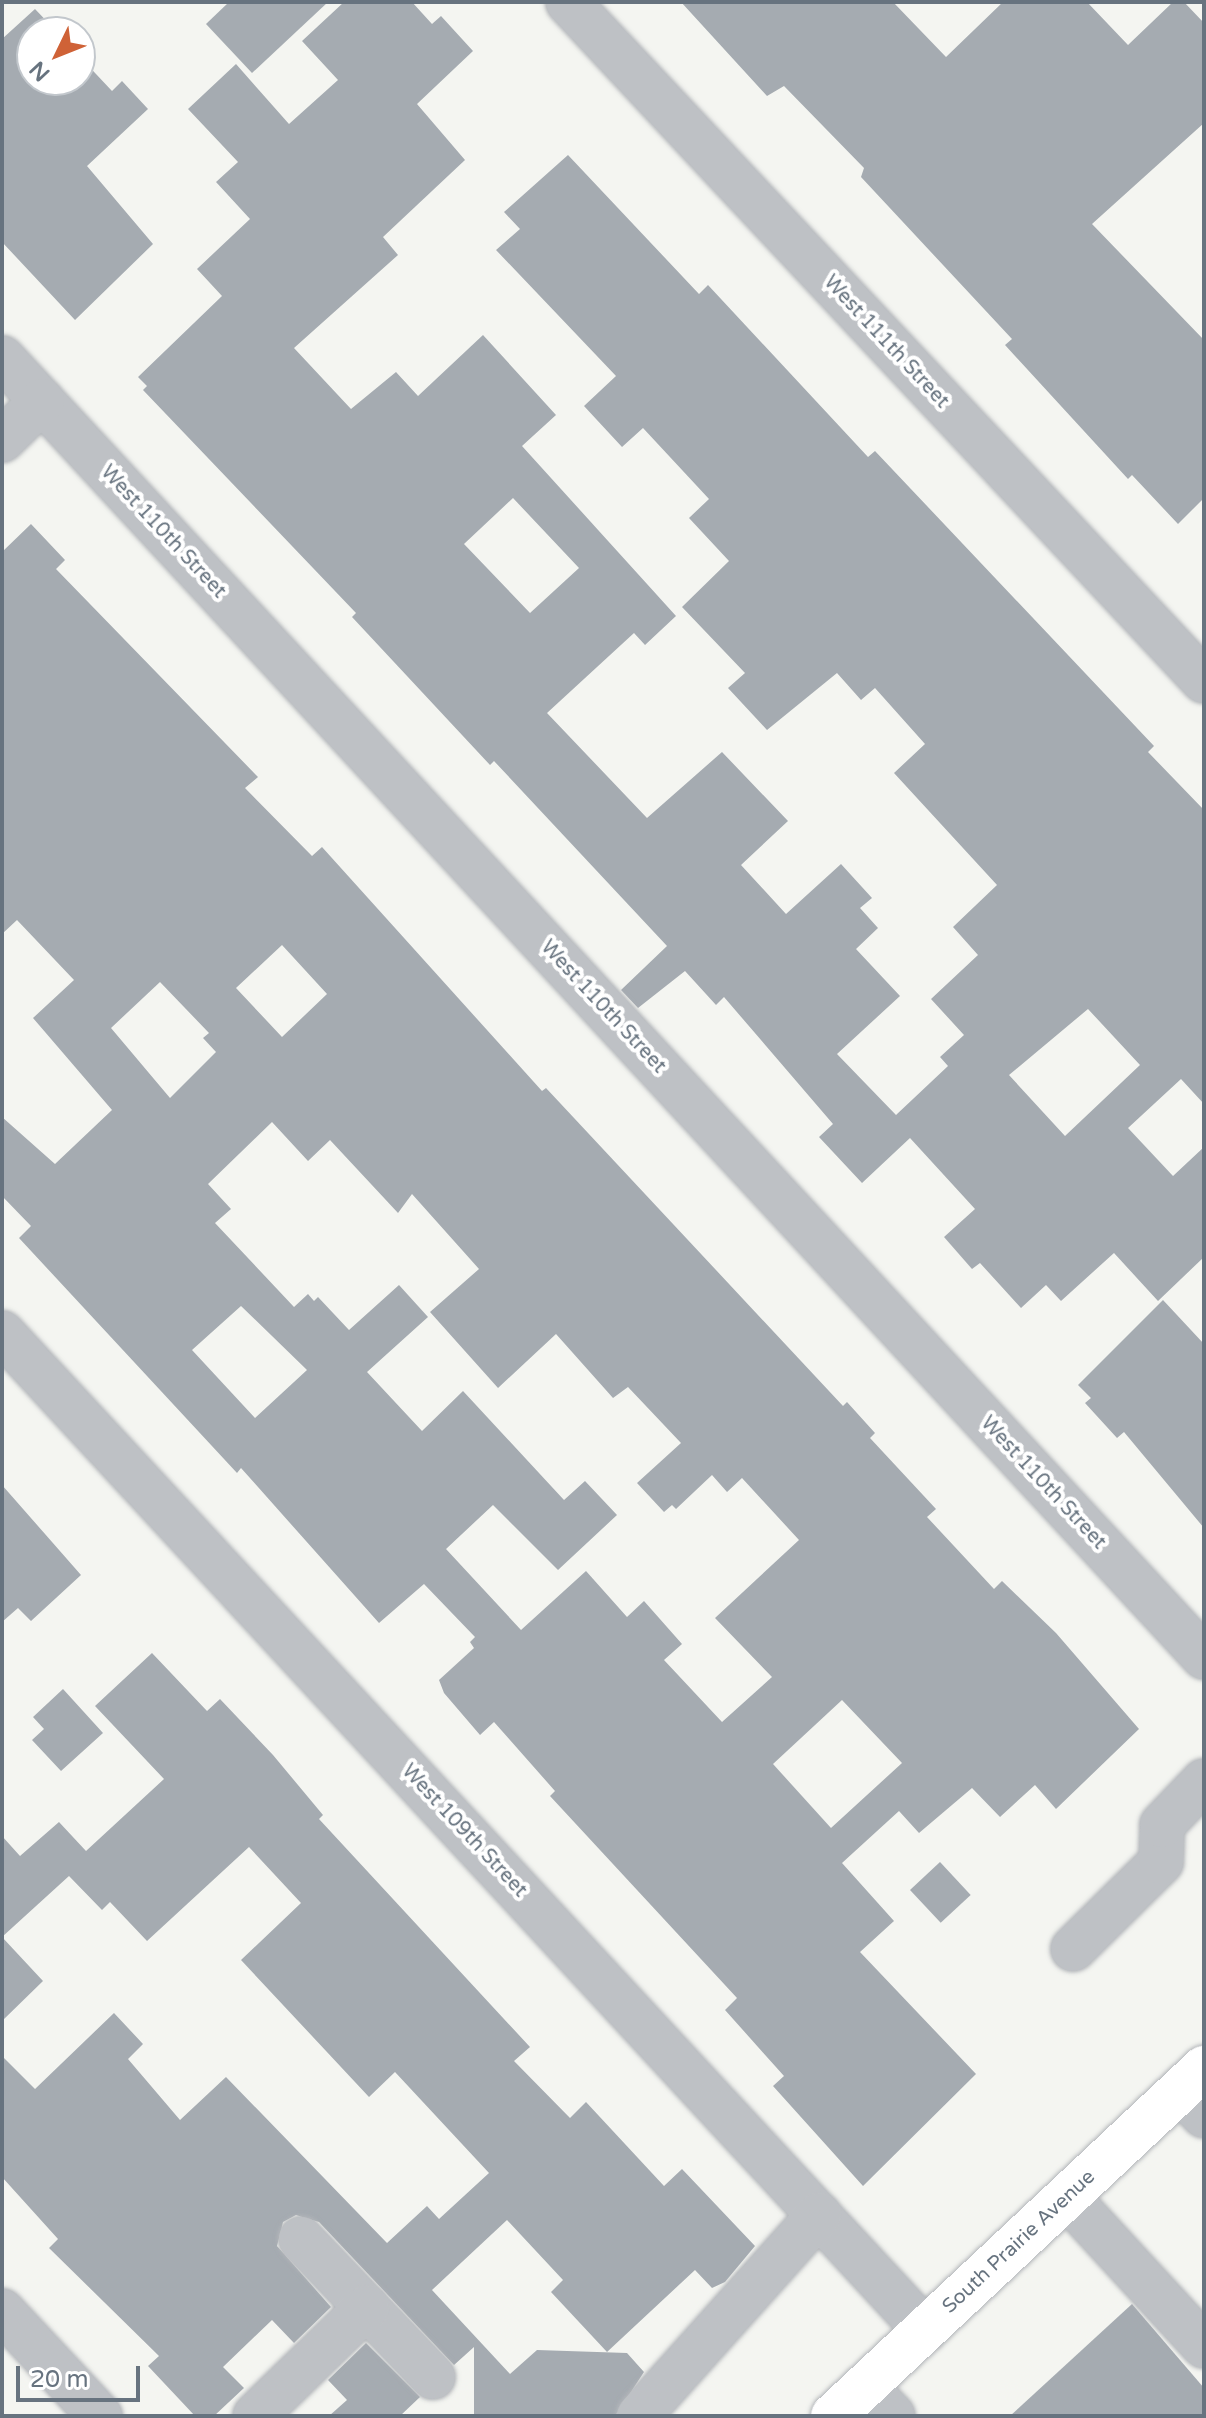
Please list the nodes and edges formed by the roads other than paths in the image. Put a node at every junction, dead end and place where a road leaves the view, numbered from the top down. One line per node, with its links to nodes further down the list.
1 (568, 2): 5 (street, West 111th Street)
2 (2, 358): 3 (street, West 110th Street)
3 (42, 401): 4 (street); 7 (street, West 110th Street)
4 (2, 440)
5 (1204, 681)
6 (2, 1333): 12 (street, West 109th Street)
7 (1204, 1657)
8 (1204, 1781): 9 (street)
9 (1073, 1949)
10 (1196, 2091): 11 (main road, South Prairie Avenue)
11 (1067, 2197): 16 (main road, South Prairie Avenue); 17 (street)
12 (819, 2215): 16 (street, West 109th Street); 22 (street)
13 (301, 2239): 14 (street)
14 (367, 2307): 18 (street); 21 (street)
15 (2, 2311): 20 (street)
16 (925, 2330): 19 (main road, South Prairie Avenue)
17 (1204, 2346)
18 (433, 2377)
19 (879, 2401): 23 (main road, South Prairie Avenue)
20 (100, 2416)
21 (255, 2416)
22 (639, 2416)
23 (833, 2416)

